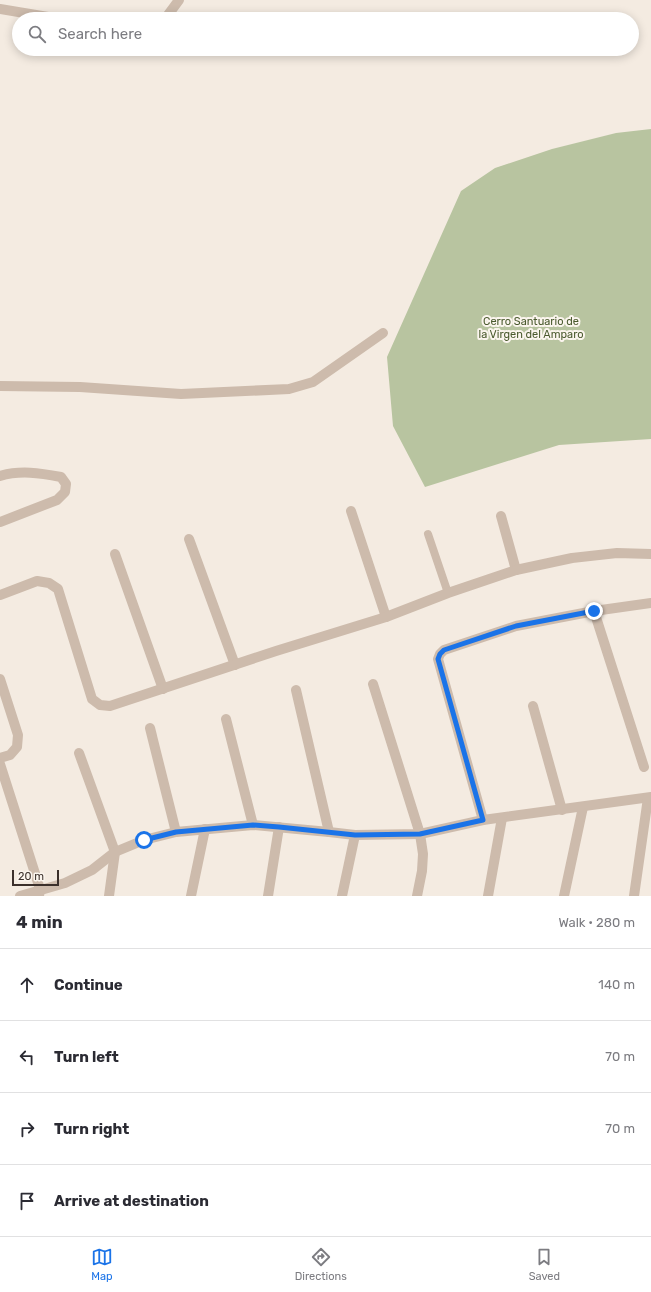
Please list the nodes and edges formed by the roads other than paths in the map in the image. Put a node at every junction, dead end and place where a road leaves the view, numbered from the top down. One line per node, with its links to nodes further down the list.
1 (179, 0): 4 (street)
2 (0, 9): 3 (street)
3 (18, 12)
4 (170, 12)
5 (383, 333): 6 (street)
6 (0, 386)
7 (0, 476): 10 (street)
8 (351, 511): 20 (street)
9 (501, 516): 15 (street)
10 (0, 522)
11 (428, 534): 16 (lane)
12 (189, 540): 21 (street)
13 (115, 554): 24 (street)
14 (651, 554): 15 (street)
15 (516, 570): 16 (street)
16 (448, 592): 20 (street)
17 (0, 595): 24 (street)
18 (651, 603): 19 (street)
19 (594, 611): 32 (street); 37 (street)
20 (386, 617): 21 (street)
21 (235, 665): 24 (street)
22 (0, 679): 30 (street)
23 (373, 684): 43 (street)
24 (163, 689)
25 (296, 690): 42 (street)
26 (532, 706): 35 (street)
27 (226, 718): 38 (street)
28 (150, 728): 41 (street)
29 (79, 753): 45 (street)
30 (0, 758)
31 (0, 764): 46 (street)
32 (644, 767)
33 (650, 798): 34 (street); 55 (street)
34 (583, 807): 35 (street); 54 (street)
35 (562, 810): 36 (street)
36 (502, 818): 37 (street); 53 (street)
37 (483, 820): 43 (street)
38 (253, 825): 39 (street); 40 (street)
39 (279, 827): 42 (street); 50 (street)
40 (205, 829): 41 (street); 49 (street)
41 (176, 832): 45 (street)
42 (329, 832): 44 (street)
43 (420, 834): 44 (street); 52 (street)
44 (355, 835): 51 (street)
45 (115, 852): 46 (street); 48 (street)
46 (39, 893): 47 (street)
47 (20, 896)
48 (109, 896)
49 (191, 896)
50 (268, 896)
51 (342, 896)
52 (417, 896)
53 (488, 896)
54 (564, 896)
55 (634, 896)

